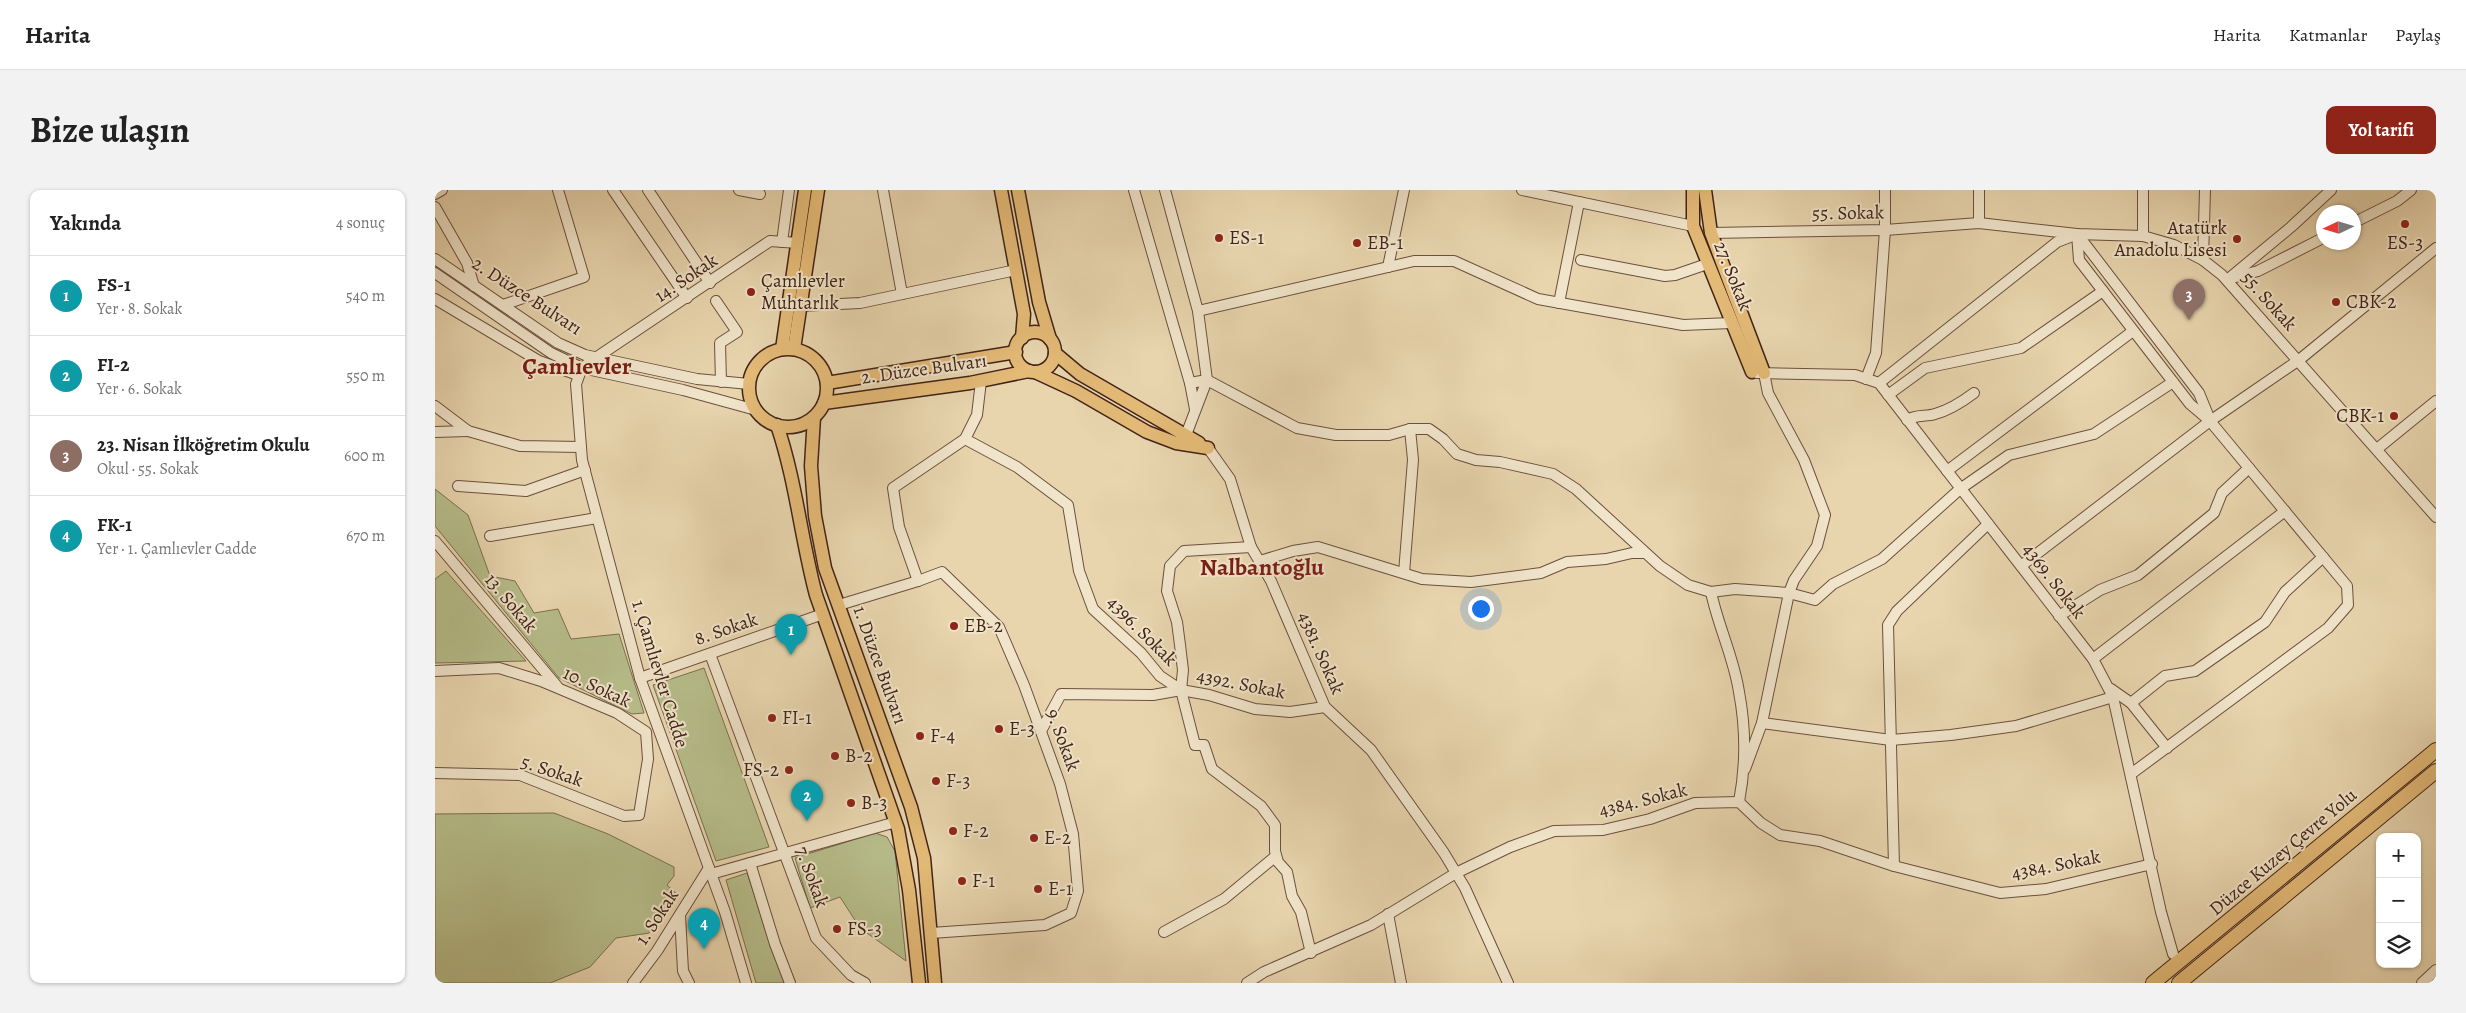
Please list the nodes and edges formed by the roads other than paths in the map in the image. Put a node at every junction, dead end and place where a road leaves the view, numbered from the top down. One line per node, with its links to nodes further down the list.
1 (442, 190): 24 (street)
2 (558, 190): 55 (street)
3 (613, 190): 51 (street)
4 (648, 190): 47 (street)
5 (739, 190): 25 (street)
6 (789, 190): 35 (street)
7 (805, 190): 37 (main road)
8 (818, 190): 56 (main road)
9 (883, 190): 50 (street)
10 (1001, 190): 44 (main road)
11 (1018, 190): 61 (main road)
12 (1134, 190): 76 (street)
13 (1165, 190): 57 (street)
14 (1405, 190): 43 (street)
15 (1522, 190): 26 (street)
16 (1693, 190): 30 (main road, 27. Sokak)
17 (1705, 190): 32 (main road)
18 (1885, 190): 31 (street)
19 (1979, 190): 29 (street)
20 (2143, 190): 34 (street)
21 (2205, 190): 41 (street)
22 (2331, 190): 46 (street)
23 (2411, 190): 28 (street)
24 (435, 194)
25 (760, 194)
26 (1579, 202): 30 (street); 54 (street)
27 (435, 207): 48 (street)
28 (2361, 219)
29 (1979, 223): 31 (street, 55. Sokak); 33 (street, 55. Sokak)
30 (1693, 226): 42 (main road, 27. Sokak)
31 (1885, 230): 32 (street, 55. Sokak); 70 (street)
32 (1711, 233): 69 (main road)
33 (2077, 234): 34 (street, 55. Sokak); 49 (street); 77 (street); 88 (street)
34 (2143, 236): 41 (street, 55. Sokak)
35 (782, 242): 37 (street, 14. Sokak); 47 (street, 14. Sokak)
36 (2316, 242): 46 (street)
37 (798, 243): 62 (main road)
38 (2436, 248): 66 (street)
39 (435, 259): 48 (street, 2. Düzce Bulvarı)
40 (1581, 260): 42 (street)
41 (2203, 260): 46 (street, 55. Sokak)
42 (1707, 264): 58 (main road, 27. Sokak)
43 (1387, 267): 54 (street); 57 (street)
44 (1016, 270): 50 (street); 60 (main road)
45 (435, 273): 67 (street, 2. Düzce Bulvarı)
46 (2227, 280): 66 (street, 55. Sokak)
47 (710, 283): 51 (street, 14. Sokak)
48 (474, 286): 55 (street, 2. Düzce Bulvarı)
49 (2103, 291): 59 (street); 80 (street)
50 (902, 294): 56 (street)
51 (687, 298): 65 (street, 14. Sokak)
52 (435, 299): 67 (street)
53 (716, 301): 73 (street)
54 (1559, 303): 58 (street)
55 (503, 305): 65 (street, 2. Düzce Bulvarı)
56 (800, 306): 62 (main road)
57 (1198, 311): 71 (street)
58 (1731, 323): 69 (main road, 27. Sokak)
59 (2133, 331): 74 (street); 100 (street)
60 (1022, 338): 61 (main road); 63 (main road)
61 (1050, 339): 64 (main road)
62 (788, 349): 75 (main road); 78 (main road)
63 (1016, 352): 68 (main road); 75 (main road, 2. Düzce Bulvarı)
64 (1055, 353): 68 (main road); 94 (main road)
65 (597, 357): 67 (street, 14. Sokak); 73 (street, 2. Düzce Bulvarı)
66 (2299, 360): 88 (street); 97 (street, 55. Sokak)
67 (580, 372): 84 (street, 2. Düzce Bulvarı); 95 (street, 1. Çamlıevler Cadde)
68 (1032, 372): 72 (main road, 2. Düzce Bulvarı); 94 (main road)
69 (1758, 373): 70 (street); 117 (street)
70 (1866, 379): 77 (street)
71 (1207, 380): 76 (street); 85 (street); 90 (street)
72 (981, 381): 82 (main road, 2. Düzce Bulvarı); 93 (street)
73 (721, 382): 78 (street, 2. Düzce Bulvarı)
74 (2173, 382): 88 (street); 102 (street)
75 (827, 383): 82 (main road)
76 (1190, 383): 85 (street)
77 (1879, 383): 80 (street, 4369. Sokak)
78 (749, 384): 84 (main road)
79 (1975, 394): 87 (street)
80 (1887, 395): 87 (street, 4369. Sokak)
81 (2436, 400): 97 (street)
82 (824, 403): 86 (main road)
83 (435, 406): 92 (street)
84 (756, 410): 89 (main road)
85 (1196, 410): 94 (street)
86 (814, 417): 89 (main road); 118 (main road, 1. Düzce Bulvarı)
87 (1907, 420): 100 (street, 4369. Sokak)
88 (2210, 421): 98 (street); 113 (street)
89 (777, 426): 119 (main road, 1. Düzce Bulvarı)
90 (1410, 429): 110 (street); 114 (street)
91 (435, 432): 92 (street)
92 (468, 432): 95 (street)
93 (965, 439): 115 (street); 126 (street, 4396. Sokak)
94 (1181, 439): 96 (main road)
95 (581, 448): 99 (street, 1. Çamlıevler Cadde)
96 (1208, 448): 109 (street, 4381. Sokak)
97 (2377, 449): 104 (street, 55. Sokak)
98 (2249, 468): 103 (street); 120 (street)
99 (585, 470): 101 (street); 105 (street, 1. Çamlıevler Cadde)
100 (1947, 471): 102 (street, 4369. Sokak)
101 (458, 486)
102 (1960, 489): 106 (street, 4369. Sokak); 117 (street)
103 (2285, 511): 111 (street); 122 (street)
104 (2436, 517)
105 (597, 518): 107 (street); 124 (street, 1. Çamlıevler Cadde)
106 (1988, 524): 113 (street, 4369. Sokak); 134 (street)
107 (490, 536)
108 (435, 541): 125 (street, 13. Sokak)
109 (1251, 547): 112 (street, 4381. Sokak); 126 (street)
110 (1645, 553): 114 (street); 116 (street)
111 (2323, 557): 128 (street); 135 (street)
112 (1260, 561): 114 (street); 129 (street, 4381. Sokak)
113 (2021, 566): 120 (street, 4369. Sokak)
114 (1403, 573)
115 (918, 581): 118 (street, 9. Sokak); 132 (street, 9. Sokak)
116 (1711, 592): 117 (street); 137 (street)
117 (1789, 593): 130 (street)
118 (839, 605): 153 (main road, 1. Düzce Bulvarı)
119 (823, 614): 121 (street, 8. Sokak); 142 (main road, 1. Düzce Bulvarı)
120 (2059, 616): 122 (street, 4369. Sokak)
121 (710, 654): 124 (street, 8. Sokak); 143 (street, 7. Sokak)
122 (2093, 660): 127 (street, 4369. Sokak)
123 (435, 672): 125 (street, 10. Sokak)
124 (640, 678): 131 (street, 1. Çamlıevler Cadde)
125 (559, 689): 133 (street, 10. Sokak)
126 (1181, 690): 129 (street, 4392. Sokak); 132 (street); 144 (street)
127 (2111, 692): 128 (street); 134 (street); 140 (street, 4369. Sokak)
128 (2131, 703): 135 (street)
129 (1325, 708): 149 (street, 4381. Sokak)
130 (1762, 723): 134 (street); 137 (street)
131 (658, 729): 133 (street); 148 (street, 1. Çamlıevler Cadde)
132 (1041, 731): 153 (street, 9. Sokak)
133 (646, 732): 139 (street, 5. Sokak)
134 (1891, 740): 147 (street)
135 (2167, 748): 140 (street)
136 (2436, 750): 167 (highway, Düzce Kuzey Çevre Yolu)
137 (1745, 769): 141 (street)
138 (2436, 771): 168 (highway, Düzce Kuzey Çevre Yolu)
139 (435, 773)
140 (2131, 774): 146 (street, 4369. Sokak)
141 (1739, 802): 147 (street, 4384. Sokak); 149 (street, 4384. Sokak)
142 (896, 822): 143 (street); 162 (main road, 1. Düzce Bulvarı)
143 (785, 853): 145 (street); 161 (street, 7. Sokak)
144 (1276, 856): 152 (street); 154 (street)
145 (750, 863): 148 (street); 160 (street)
146 (2152, 864): 147 (street, 4384. Sokak); 155 (street, 4369. Sokak)
147 (1894, 866)
148 (710, 871): 151 (street, 1. Sokak); 159 (street, 1. Çamlıevler Cadde)
149 (1456, 873): 150 (street, 4384. Sokak); 166 (street, 4381. Sokak)
150 (1388, 914): 154 (street, 4384. Sokak); 165 (street)
151 (680, 915): 157 (street, 1. Sokak); 158 (street)
152 (1164, 932)
153 (931, 933): 163 (main road, 1. Düzce Bulvarı)
154 (1311, 953): 164 (street, 4384. Sokak)
155 (2173, 954)
156 (2436, 970): 169 (street)
157 (633, 983)
158 (689, 983)
159 (746, 983)
160 (790, 983)
161 (865, 983)
162 (919, 983)
163 (935, 983)
164 (1247, 983)
165 (1401, 983)
166 (1508, 983)
167 (2153, 983)
168 (2179, 983)
169 (2422, 983)

